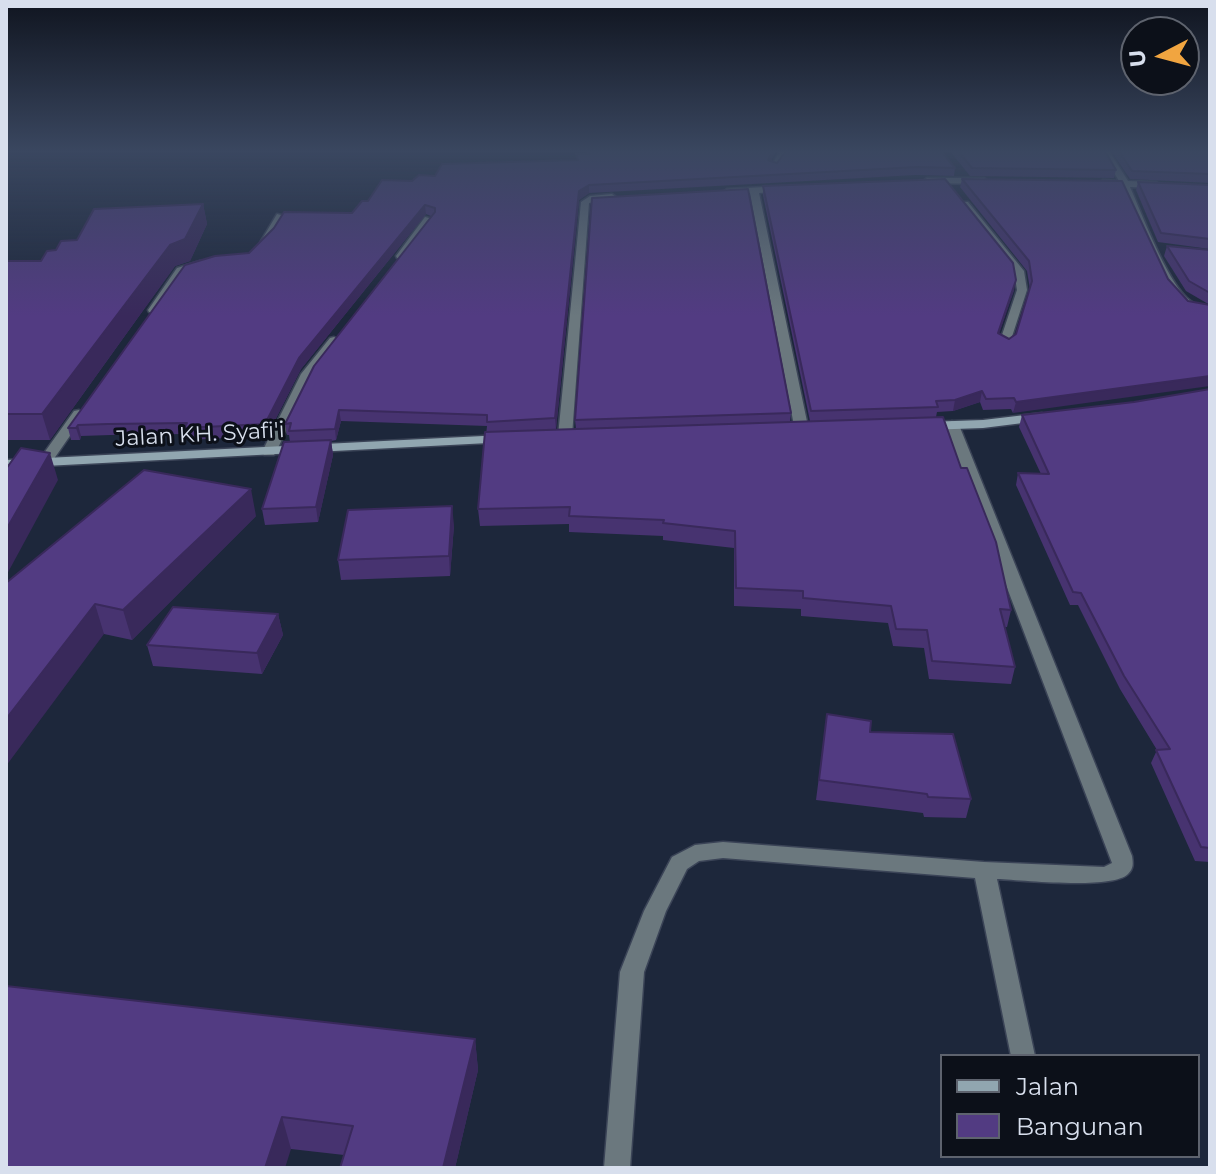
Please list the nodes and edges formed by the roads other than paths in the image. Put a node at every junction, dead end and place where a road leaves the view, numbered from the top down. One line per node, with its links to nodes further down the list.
1 (585, 206): 25 (street)
2 (757, 206): 20 (street)
3 (967, 206): 15 (street)
4 (1134, 206): 7 (street)
5 (280, 216): 9 (street)
6 (428, 219): 11 (street)
7 (1152, 248): 8 (street); 12 (street)
8 (1166, 249)
9 (248, 254)
10 (210, 263): 13 (street)
11 (390, 270)
12 (1210, 311)
13 (143, 324)
14 (344, 328): 27 (street)
15 (1005, 344)
16 (89, 400): 29 (street)
17 (1057, 415): 18 (main road)
18 (952, 425): 19 (main road); 32 (street)
19 (907, 427)
20 (802, 431): 21 (main road); 22 (main road)
21 (817, 431)
22 (787, 432)
23 (581, 435): 25 (main road)
24 (549, 436): 25 (main road)
25 (565, 436)
26 (518, 438): 27 (main road, Jalan KH. Syafi'i)
27 (269, 452): 29 (main road, Jalan KH. Syafi'i)
28 (27, 463): 29 (main road, Jalan KH. Syafi'i); 30 (main road, Jalan KH. Syafi'i); 31 (street)
29 (44, 463)
30 (6, 464)
31 (13, 483)
32 (984, 870): 33 (street); 34 (street)
33 (1023, 1054)
34 (617, 1168)

